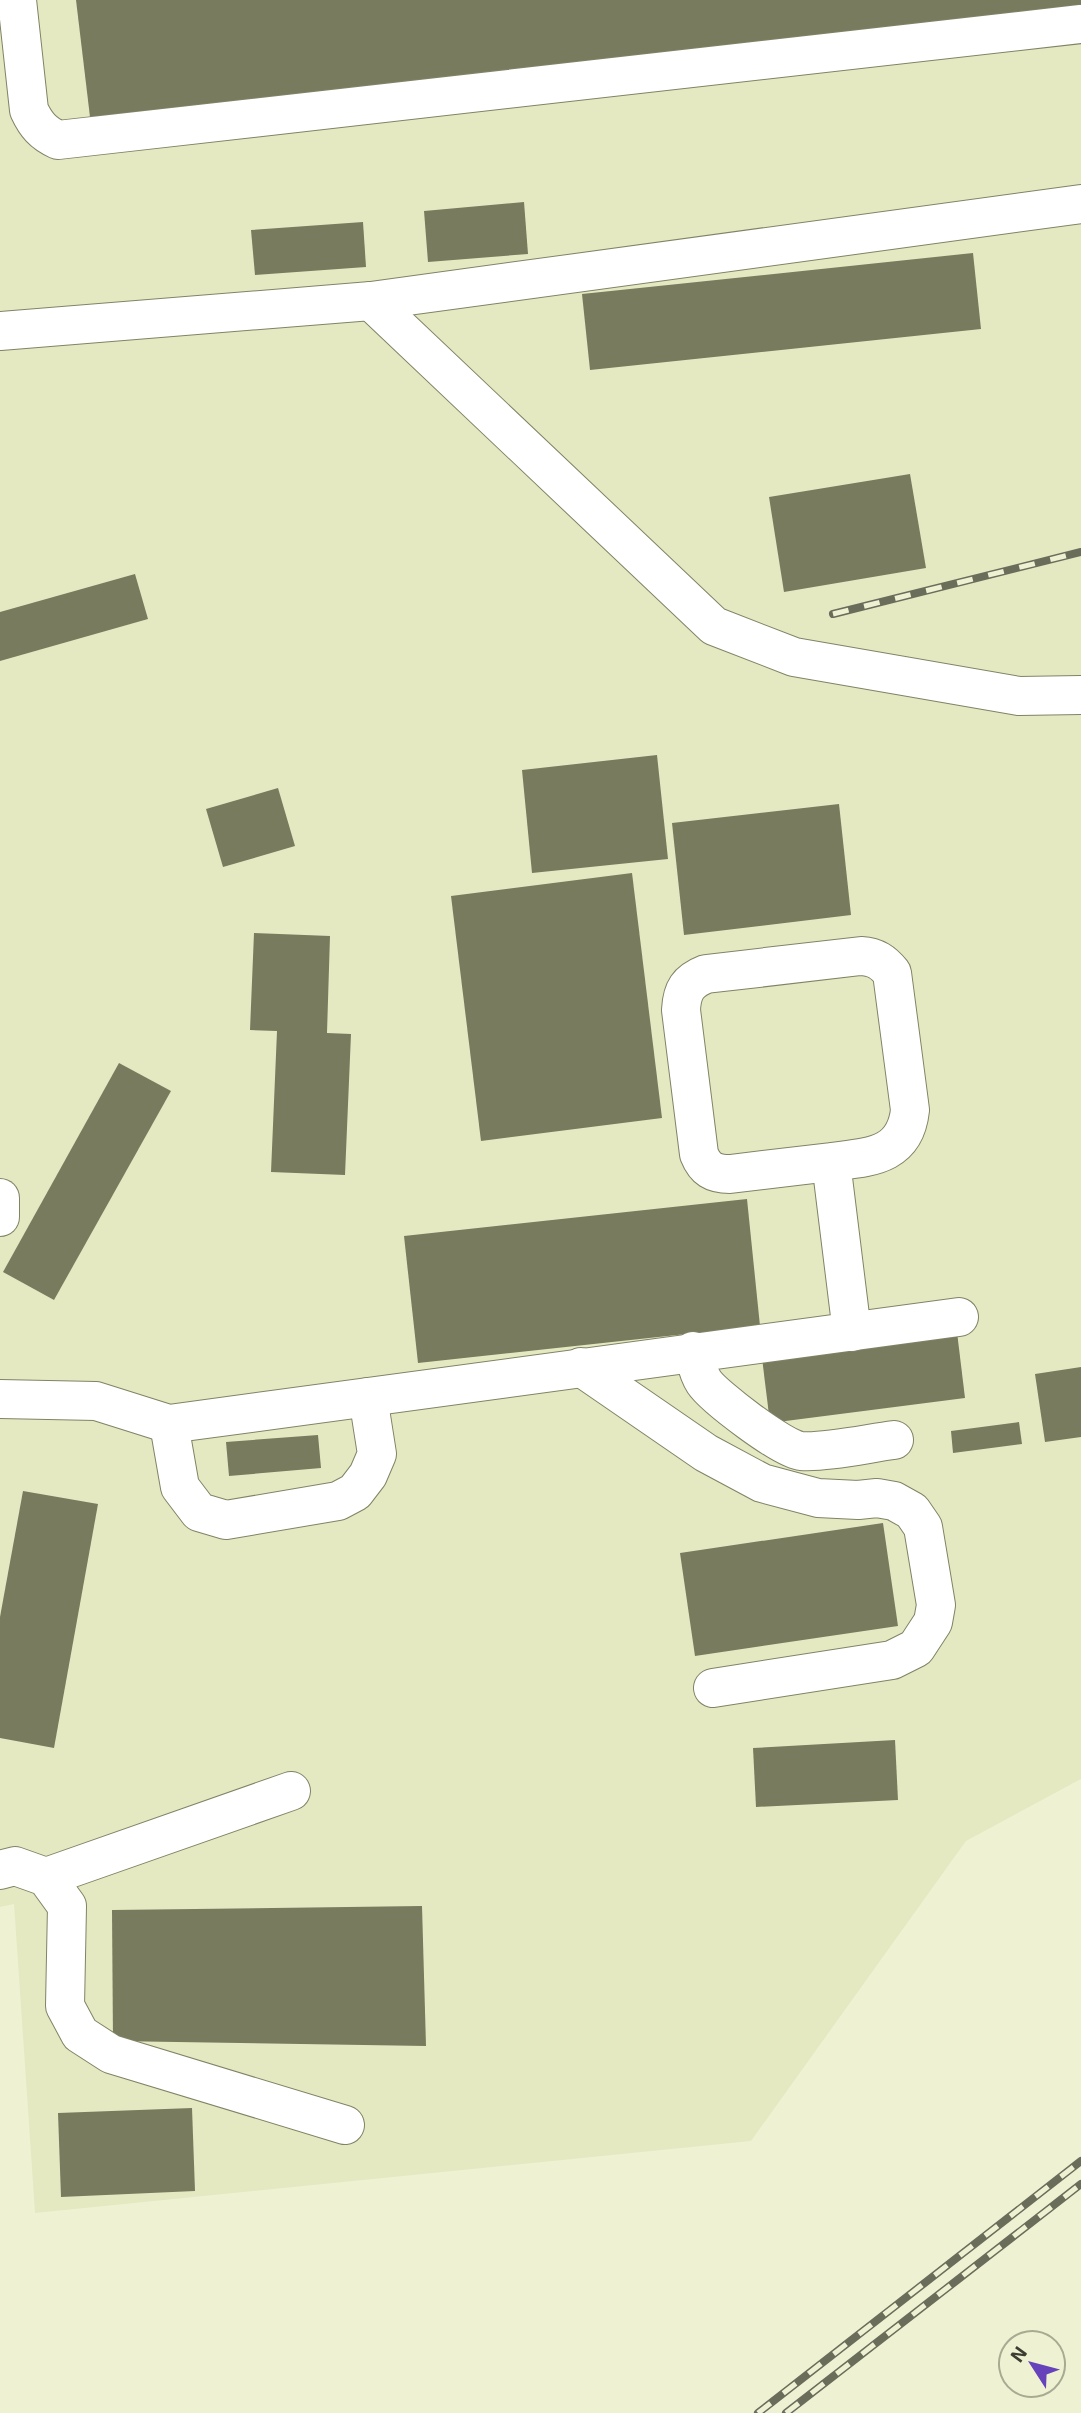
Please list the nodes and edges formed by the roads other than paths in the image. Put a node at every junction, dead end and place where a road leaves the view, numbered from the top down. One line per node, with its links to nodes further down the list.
1 (17, 0): 2 (lane)
2 (1081, 24)
3 (1081, 204): 4 (lane)
4 (371, 301): 5 (lane); 6 (lane)
5 (0, 331)
6 (1081, 695)
7 (831, 1162): 7 (lane); 11 (lane)
8 (0, 1198): 9 (lane)
9 (0, 1217)
10 (959, 1317): 11 (lane)
11 (852, 1332): 12 (lane)
12 (693, 1351): 13 (lane); 17 (lane)
13 (582, 1367): 14 (lane); 18 (lane)
14 (368, 1397): 16 (lane); 16 (lane)
15 (0, 1399): 16 (lane)
16 (169, 1424)
17 (894, 1440)
18 (713, 1688)
19 (291, 1791): 21 (lane)
20 (0, 1870): 21 (lane)
21 (46, 1877): 22 (lane)
22 (345, 2126)

